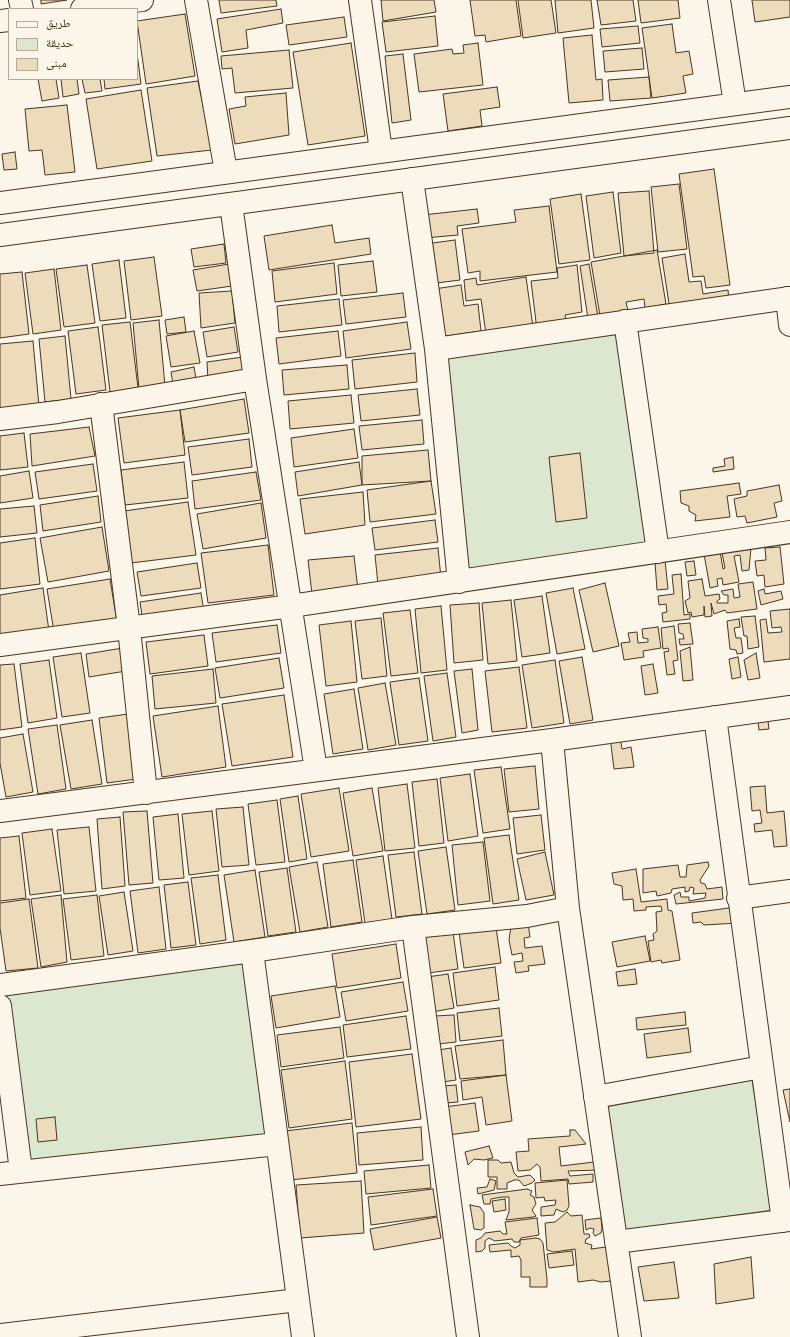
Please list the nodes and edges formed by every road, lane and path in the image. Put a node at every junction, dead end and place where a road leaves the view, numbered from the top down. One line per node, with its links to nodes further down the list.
1 (142, 0): 5 (street)
2 (196, 0): 14 (street)
3 (360, 0): 13 (street)
4 (719, 0): 7 (street)
5 (89, 8)
6 (790, 97): 7 (street)
7 (735, 104): 8 (street)
8 (685, 110): 9 (street); 11 (street)
9 (629, 118): 12 (street); 13 (street)
10 (790, 128): 11 (street)
11 (692, 141): 12 (street)
12 (635, 149): 15 (street)
13 (381, 151): 14 (street)
14 (226, 172): 16 (street)
15 (412, 179): 17 (street); 22 (street)
16 (0, 203)
17 (231, 204): 18 (street); 23 (street)
18 (0, 235)
19 (788, 298): 20 (street); 21 (street)
20 (625, 321): 22 (street); 27 (street)
21 (790, 325)
22 (436, 348): 28 (street)
23 (255, 379): 24 (street); 29 (street)
24 (102, 404): 25 (street); 30 (street)
25 (0, 419)
26 (790, 532): 27 (street)
27 (658, 552): 28 (street)
28 (459, 582): 29 (street)
29 (291, 606): 30 (street); 35 (street)
30 (129, 628): 31 (street); 36 (street)
31 (0, 645)
32 (790, 707): 33 (street)
33 (715, 717): 34 (street); 39 (street)
34 (552, 740): 35 (street); 40 (street)
35 (316, 770): 36 (street)
36 (146, 792): 37 (street)
37 (0, 811)
38 (790, 891): 39 (street)
39 (738, 898): 45 (street)
40 (568, 908): 41 (street); 46 (street)
41 (413, 927): 42 (street); 55 (street)
42 (252, 951): 43 (street); 47 (street)
43 (0, 985)
44 (0, 1006): 48 (street)
45 (762, 1067): 46 (street); 50 (street)
46 (595, 1097): 51 (street)
47 (277, 1144): 48 (street); 52 (street)
48 (21, 1171): 49 (street)
49 (0, 1174)
50 (787, 1220): 51 (street)
51 (616, 1242): 56 (street)
52 (298, 1300): 53 (street); 54 (street)
53 (0, 1335)
54 (303, 1337)
55 (468, 1337)
56 (630, 1337)

